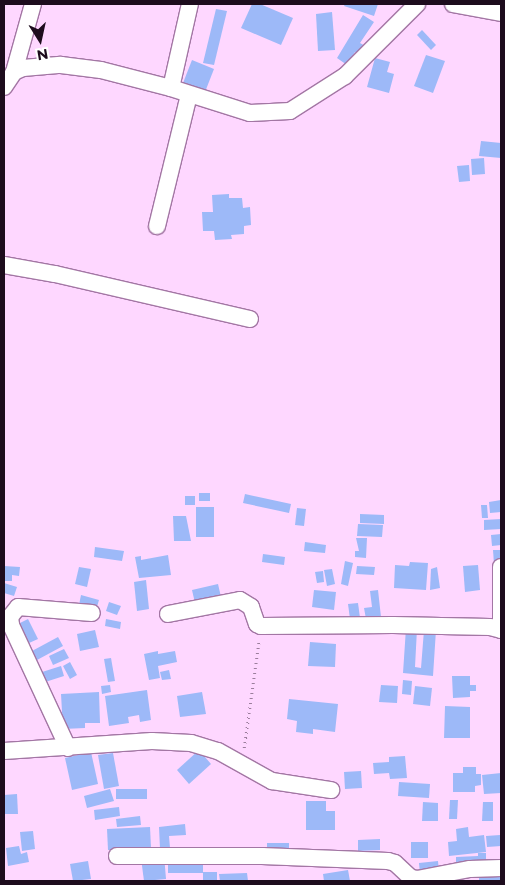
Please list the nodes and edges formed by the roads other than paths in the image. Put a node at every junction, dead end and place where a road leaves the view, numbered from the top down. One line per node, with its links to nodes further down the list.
1 (33, 4): 6 (street)
2 (190, 4): 8 (street)
3 (417, 4): 9 (street)
4 (453, 4): 5 (street)
5 (501, 13)
6 (14, 72): 7 (street); 8 (street)
7 (4, 87)
8 (172, 88): 9 (street)
9 (189, 95): 10 (street)
10 (157, 226)
11 (4, 265): 12 (street)
12 (250, 319)
13 (501, 568): 16 (street)
14 (92, 613): 17 (street)
15 (168, 614): 16 (street)
16 (501, 630)
17 (68, 748): 18 (street); 19 (street)
18 (4, 751)
19 (331, 790)
20 (117, 856): 22 (street)
21 (501, 868): 22 (street)
22 (471, 875)

